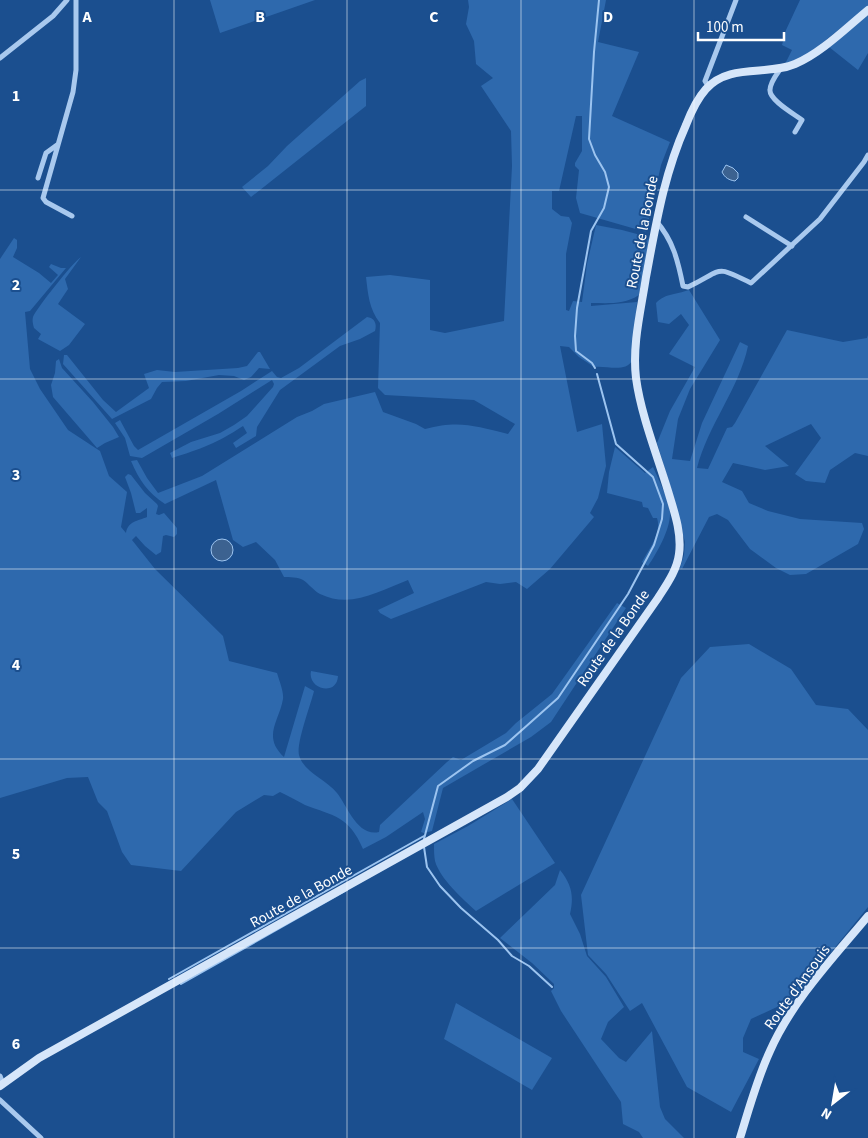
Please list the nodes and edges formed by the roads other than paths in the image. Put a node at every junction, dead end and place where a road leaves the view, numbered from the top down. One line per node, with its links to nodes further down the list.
1 (67, 0): 5 (street)
2 (76, 0): 11 (street)
3 (736, 0): 7 (street)
4 (868, 10): 6 (main road, Route de la Bonde)
5 (0, 58)
6 (781, 68): 8 (main road, Route de la Bonde); 10 (street)
7 (708, 74): 8 (street); 9 (street)
8 (718, 80): 9 (main road, Route de la Bonde)
9 (708, 86): 17 (main road, Route de la Bonde)
10 (795, 132)
11 (57, 145): 14 (street); 15 (street)
12 (868, 155): 13 (street)
13 (866, 164): 18 (street)
14 (38, 178)
15 (72, 216)
16 (746, 217): 18 (street)
17 (656, 221): 18 (street); 20 (main road, Route de la Bonde)
18 (792, 246)
19 (868, 916): 23 (main road, Route d'Ansouis)
20 (1, 1082)
21 (0, 1100): 22 (street)
22 (41, 1138)
23 (740, 1138)

